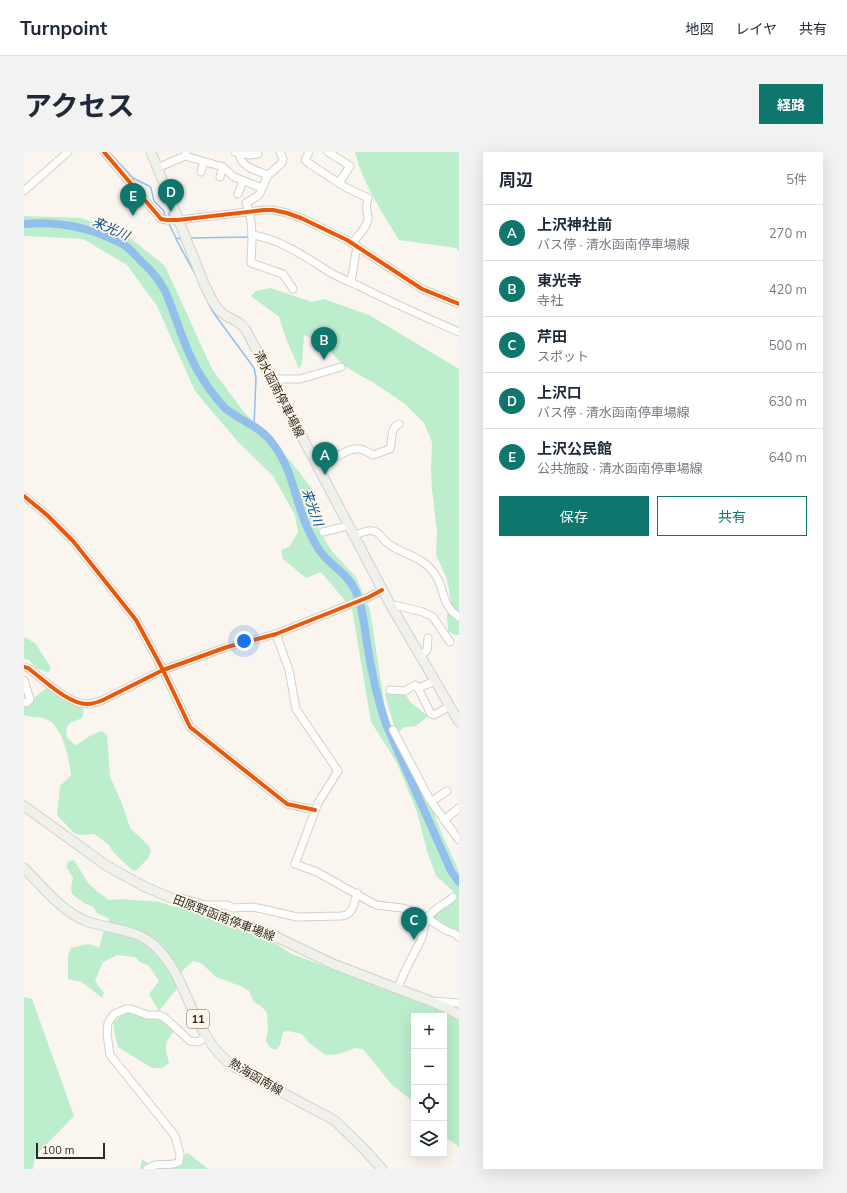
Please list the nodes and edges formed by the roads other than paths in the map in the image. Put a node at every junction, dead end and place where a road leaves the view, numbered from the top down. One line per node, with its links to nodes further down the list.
1 (68, 152): 18 (street)
2 (104, 152): 22 (street)
3 (151, 152): 12 (main road, 清水函南停車場線)
4 (238, 152): 9 (street); 14 (street)
5 (280, 152): 14 (street)
6 (309, 152): 17 (street)
7 (328, 152): 17 (street)
8 (185, 154): 10 (street); 12 (street)
9 (258, 154)
10 (204, 162): 11 (street); 13 (street)
11 (223, 167): 15 (street); 16 (street)
12 (157, 168): 22 (main road, 清水函南停車場線)
13 (201, 172)
14 (268, 175): 19 (street)
15 (220, 177)
16 (243, 181): 19 (street); 20 (street)
17 (339, 183): 24 (street)
18 (25, 188)
19 (262, 188): 21 (street)
20 (238, 194)
21 (250, 212): 22 (street); 23 (street); 24 (street)
22 (178, 220): 30 (main road, 清水函南停車場線)
23 (252, 235): 25 (street); 26 (street)
24 (354, 245): 25 (street); 27 (street)
25 (351, 282): 28 (street)
26 (293, 289)
27 (459, 304)
28 (459, 332)
29 (341, 367): 30 (street)
30 (271, 379): 32 (main road, 清水函南停車場線)
31 (399, 424): 32 (street)
32 (318, 468): 34 (main road, 清水函南停車場線)
33 (24, 496): 45 (street)
34 (348, 526): 35 (street); 36 (main road, 清水函南停車場線)
35 (323, 532)
36 (353, 536): 37 (main road, 清水函南停車場線); 39 (street)
37 (382, 590): 38 (main road, 清水函南停車場線); 40 (street)
38 (390, 604): 42 (street); 43 (main road, 清水函南停車場線)
39 (459, 617)
40 (276, 634): 45 (street); 58 (street)
41 (428, 638): 43 (street)
42 (450, 642)
43 (420, 657): 47 (main road, 清水函南停車場線)
44 (24, 667): 45 (street)
45 (163, 670): 58 (street)
46 (24, 680): 50 (street)
47 (435, 681): 48 (street); 51 (main road, 清水函南停車場線)
48 (418, 688): 49 (street); 51 (street)
49 (390, 690)
50 (24, 702)
51 (450, 706): 52 (main road, 清水函南停車場線)
52 (459, 722)
53 (393, 730): 55 (street)
54 (447, 791): 55 (street)
55 (432, 801): 59 (street)
56 (24, 806): 64 (main road, 田原野函南停車場線)
57 (459, 808): 59 (street)
58 (315, 810): 62 (street)
59 (444, 820): 60 (street)
60 (459, 840)
61 (24, 868): 71 (main road, 熱海函南線 / 11)
62 (357, 893): 64 (street); 65 (street)
63 (453, 897): 65 (street)
64 (170, 898): 67 (main road, 田原野函南停車場線)
65 (428, 918): 66 (street); 67 (street)
66 (459, 937)
67 (398, 988): 68 (main road, 田原野函南停車場線)
68 (430, 1000): 69 (street); 70 (main road, 田原野函南停車場線)
69 (459, 1003)
70 (459, 1015)
71 (206, 1037): 72 (street); 73 (main road, 熱海函南線 / 11)
72 (147, 1169)
73 (382, 1169)

